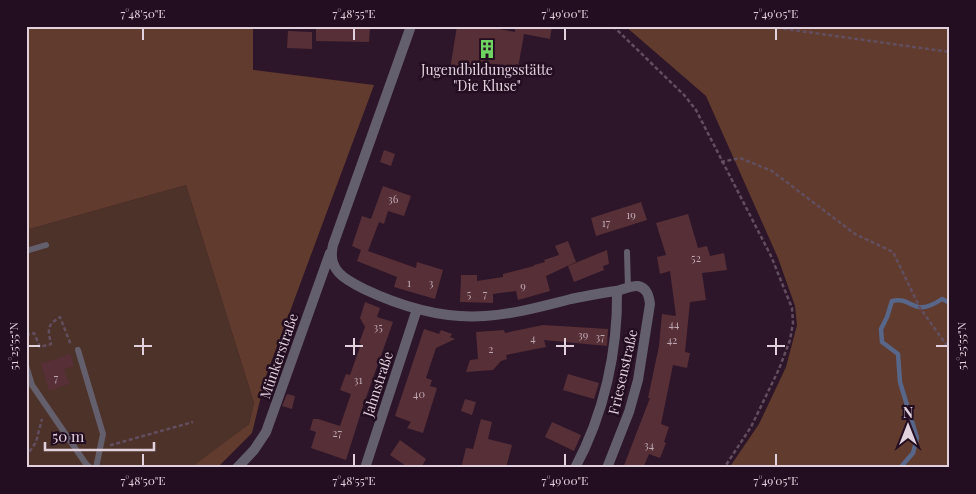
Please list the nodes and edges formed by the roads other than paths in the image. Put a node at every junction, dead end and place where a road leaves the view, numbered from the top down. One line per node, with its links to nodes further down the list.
1 (411, 26): 3 (street, Münkerstraße)
2 (46, 245): 4 (lane)
3 (332, 248): 8 (street); 13 (street, Münkerstraße)
4 (26, 251)
5 (627, 252): 6 (lane)
6 (632, 287): 7 (street); 16 (street, Friesenstraße)
7 (617, 291): 8 (street); 15 (street, Friesenstraße)
8 (417, 309): 14 (street, Jahnstraße)
9 (78, 350): 12 (lane)
10 (26, 366): 11 (lane)
11 (91, 468)
12 (96, 468)
13 (237, 468)
14 (365, 468)
15 (575, 468)
16 (606, 468)

